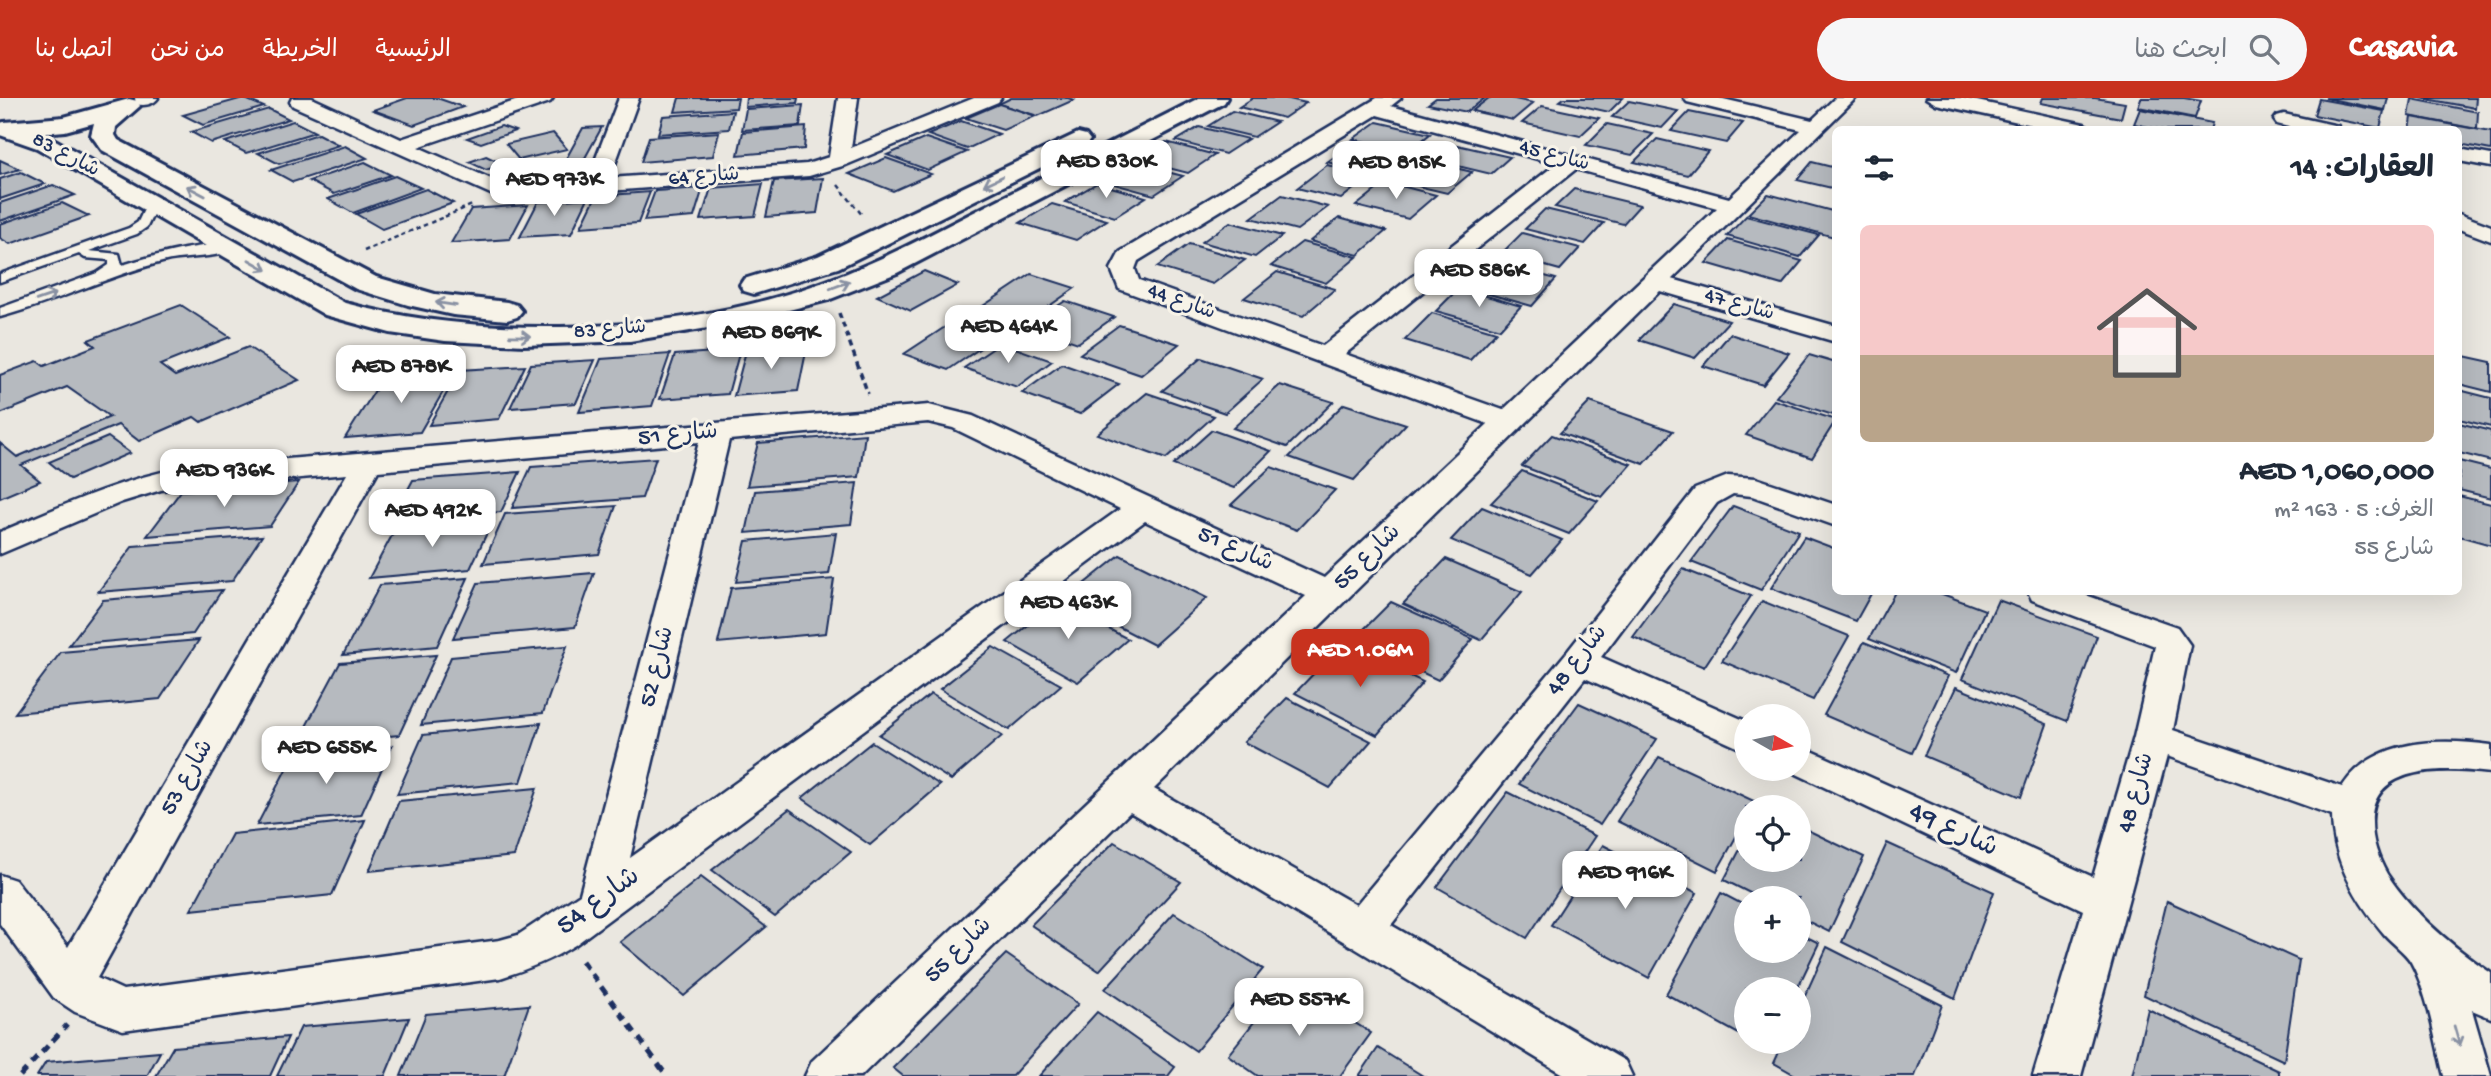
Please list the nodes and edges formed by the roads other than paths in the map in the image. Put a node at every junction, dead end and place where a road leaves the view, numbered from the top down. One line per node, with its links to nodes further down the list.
1 (302, 98): 19 (street, شارع 64)
2 (542, 98): 19 (street)
3 (629, 98): 24 (street)
4 (848, 98): 23 (street)
5 (991, 98): 23 (street, شارع 64)
6 (1164, 98): 12 (street, شارع 83, one-way to 12)
7 (1216, 98): 29 (street, شارع 83, one-way to 7)
8 (1694, 98): 17 (street)
9 (1846, 98): 17 (street, شارع 55)
10 (1936, 98): 14 (street)
11 (2292, 98): 15 (street)
12 (141, 101): 18 (street)
13 (1382, 103): 22 (street, شارع 45); 36 (street, شارع 44)
14 (2008, 105): 16 (street)
15 (2281, 125)
16 (2072, 126)
17 (1816, 127): 26 (street, شارع 55)
18 (2, 129): 25 (street, شارع 83)
19 (401, 146): 24 (street, شارع 64)
20 (2462, 156): 21 (street)
21 (2491, 161)
22 (1572, 162): 26 (street, شارع 45); 36 (street)
23 (831, 164): 24 (street, شارع 64)
24 (596, 186)
25 (152, 204): 29 (street, شارع 83); 30 (lane)
26 (1734, 206): 33 (street, شارع 55)
27 (2462, 222): 28 (street)
28 (2491, 234)
29 (229, 249): 32 (lane)
30 (64, 257): 31 (lane); 32 (lane)
31 (0, 278)
32 (92, 281): 34 (lane, one-way to 32)
33 (1655, 282): 35 (street, شارع 47); 37 (street, شارع 55)
34 (0, 313)
35 (1831, 327)
36 (1326, 356): 37 (street, شارع 44)
37 (1510, 422): 43 (street, شارع 55)
38 (716, 432): 39 (street, شارع 51); 40 (street, شارع 51); 53 (street, شارع 52)
39 (368, 463): 42 (street, شارع 51); 57 (street, شارع 53)
40 (1142, 508): 43 (street, شارع 51); 53 (street, شارع 54)
41 (1832, 515): 45 (street, شارع 48)
42 (0, 544)
43 (1330, 594): 50 (street, شارع 55)
44 (2052, 595): 47 (street, شارع 48)
45 (1579, 661): 46 (street); 55 (street, شارع 48)
46 (1734, 732)
47 (2153, 737): 51 (street); 54 (street, شارع 48)
48 (2491, 759): 51 (street)
49 (1811, 766): 54 (street, شارع 49)
50 (1126, 790): 55 (street); 59 (street, شارع 55)
51 (2352, 806): 56 (street)
52 (0, 892): 57 (street)
53 (599, 902): 57 (street, شارع 54)
54 (2107, 902): 61 (street, شارع 48)
55 (1361, 931): 60 (street)
56 (2428, 951): 58 (street); 62 (street, one-way to 62)
57 (80, 991)
58 (2491, 998)
59 (829, 1076)
60 (1608, 1076)
61 (2057, 1076)
62 (2468, 1076)

